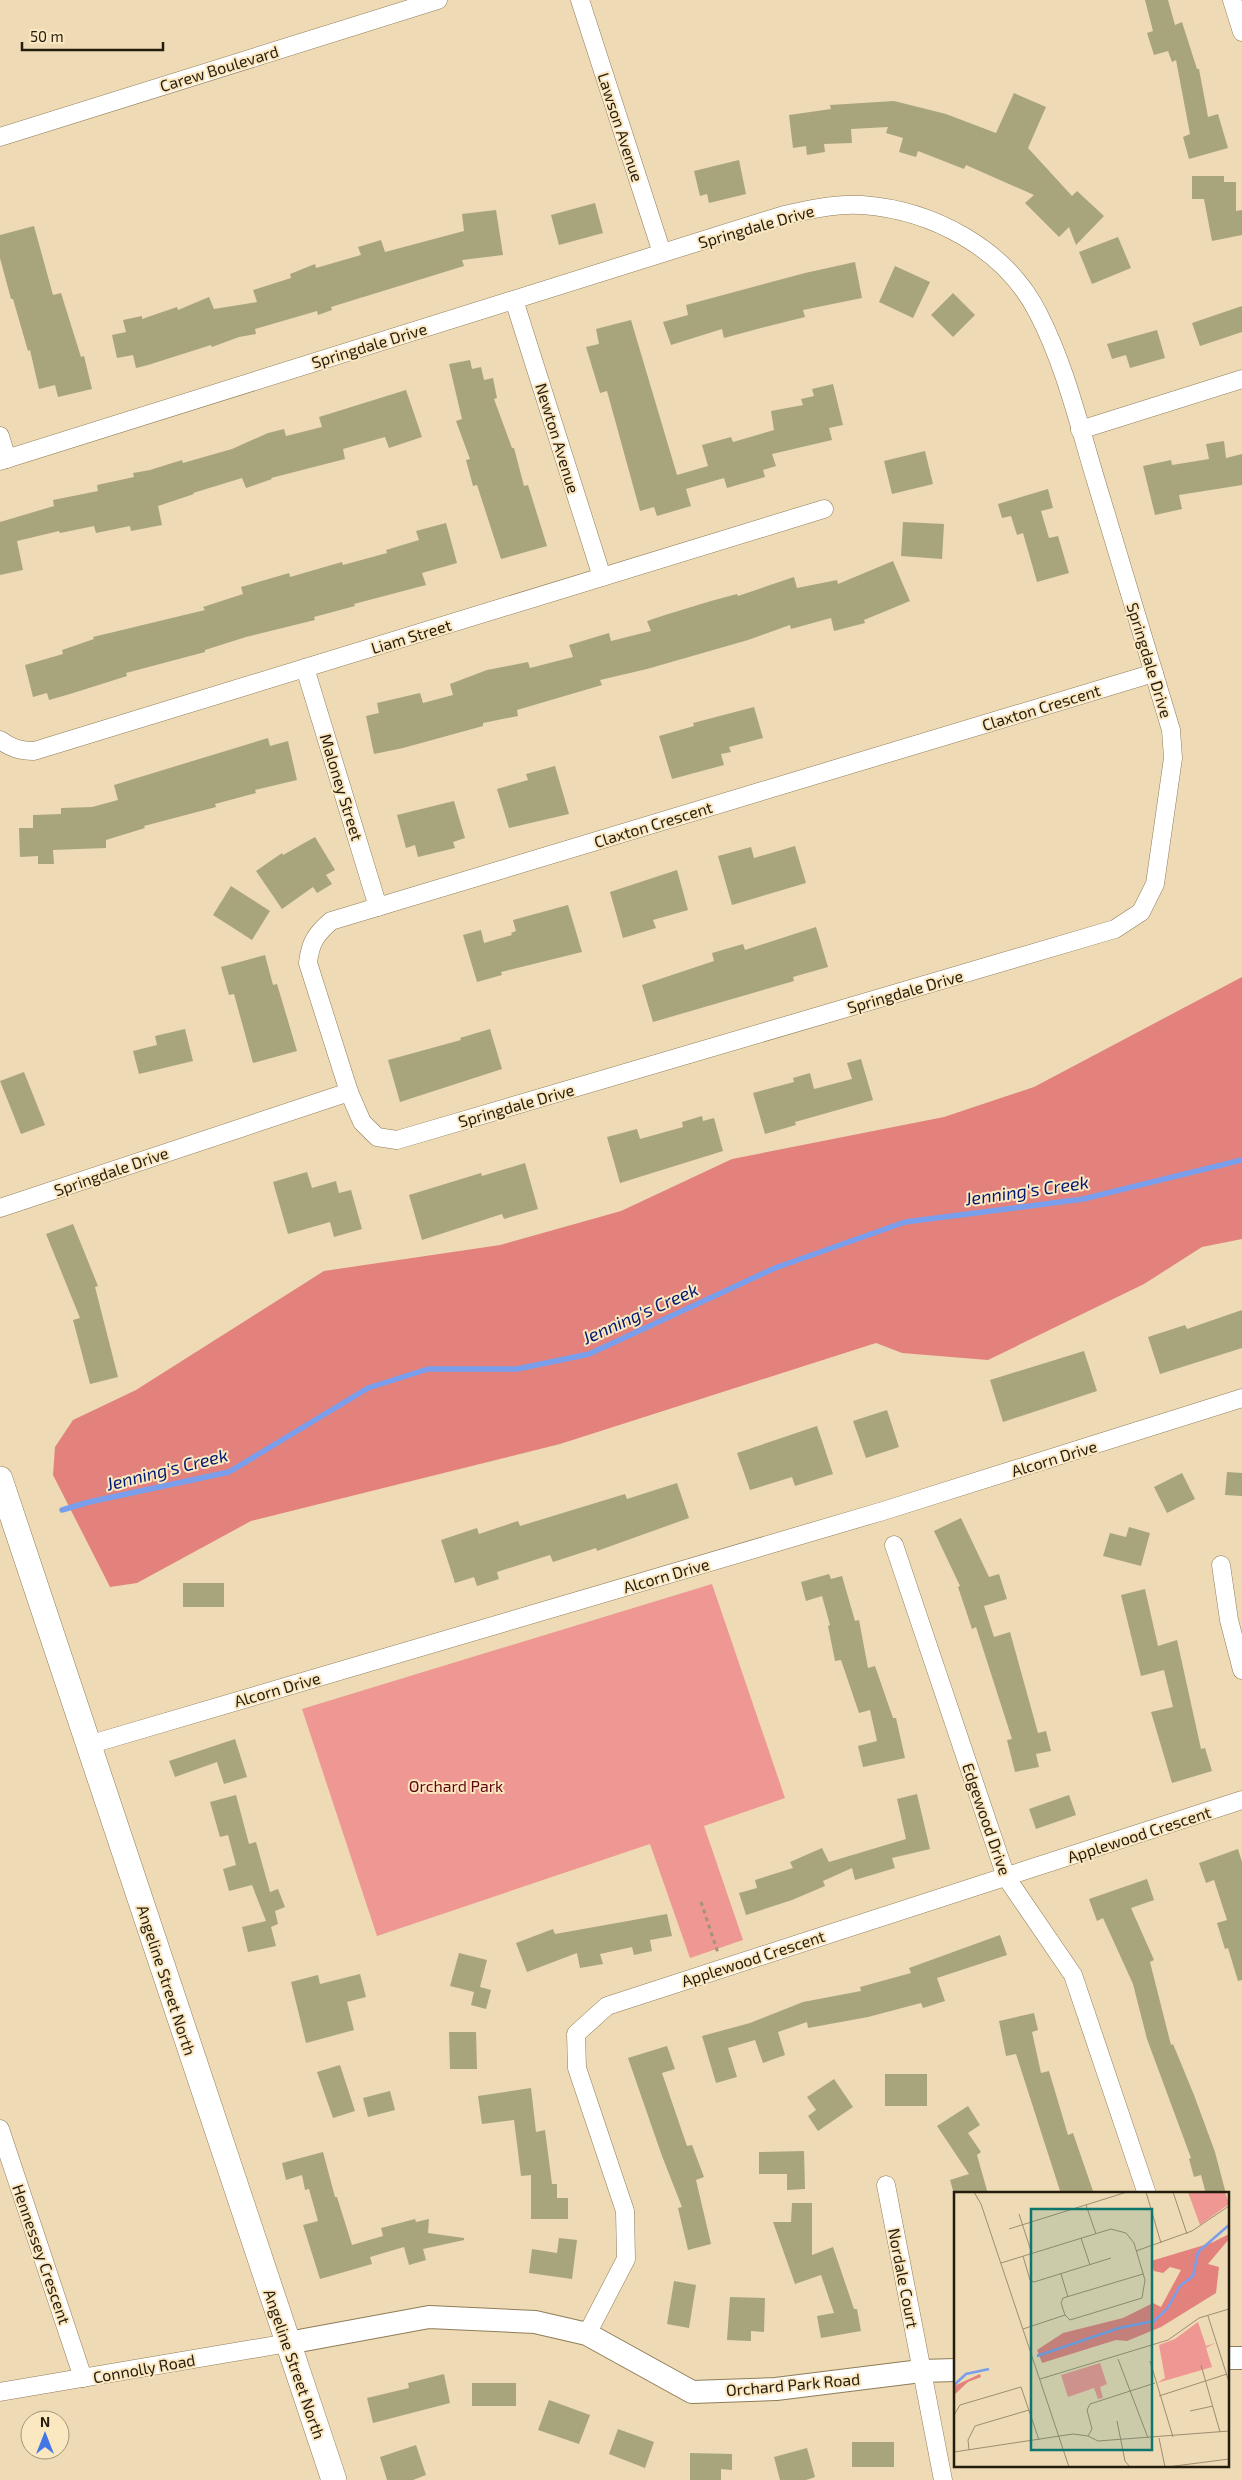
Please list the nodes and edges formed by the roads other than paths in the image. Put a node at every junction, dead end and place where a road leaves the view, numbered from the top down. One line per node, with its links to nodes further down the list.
1 (438, 0): 5 (street, Carew Boulevard)
2 (580, 0): 6 (street, Lawson Avenue)
3 (1232, 0): 4 (street)
4 (1242, 32)
5 (0, 137)
6 (662, 253): 7 (street, Springdale Drive); 9 (street, Springdale Drive)
7 (514, 300): 11 (street, Springdale Drive); 13 (street, Newton Avenue)
8 (1242, 379): 9 (street)
9 (1080, 430): 15 (street, Springdale Drive)
10 (0, 436): 11 (street)
11 (4, 460)
12 (824, 509): 13 (street, Liam Street)
13 (602, 577): 14 (street, Liam Street)
14 (305, 668): 16 (street, Liam Street); 17 (street, Maloney Street)
15 (1154, 673): 17 (street, Claxton Crescent); 18 (street, Springdale Drive)
16 (0, 740)
17 (378, 907): 18 (street, Claxton Crescent)
18 (349, 1092): 19 (street, Springdale Drive)
19 (0, 1208)
20 (1242, 1398): 25 (street, Alcorn Drive)
21 (0, 1479): 25 (main road, Angeline Street North)
22 (894, 1545): 27 (street, Edgewood Drive)
23 (1221, 1565): 24 (street)
24 (1242, 1670)
25 (88, 1745): 32 (main road, Angeline Street North)
26 (1242, 1800): 27 (street, Applewood Crescent)
27 (1006, 1877): 30 (street, Edgewood Drive); 31 (street, Applewood Crescent)
28 (0, 2129): 35 (street, Hennessey Crescent)
29 (886, 2185): 34 (street, Nordale Court)
30 (1146, 2192)
31 (587, 2334): 32 (street, Orchard Park Road); 34 (street, Orchard Park Road)
32 (288, 2343): 35 (street, Connolly Road); 37 (main road, Angeline Street North)
33 (954, 2370): 34 (street, Orchard Park Road)
34 (921, 2371): 38 (street, Nordale Court)
35 (83, 2378): 36 (street, Connolly Road)
36 (0, 2392)
37 (334, 2480)
38 (943, 2480)

